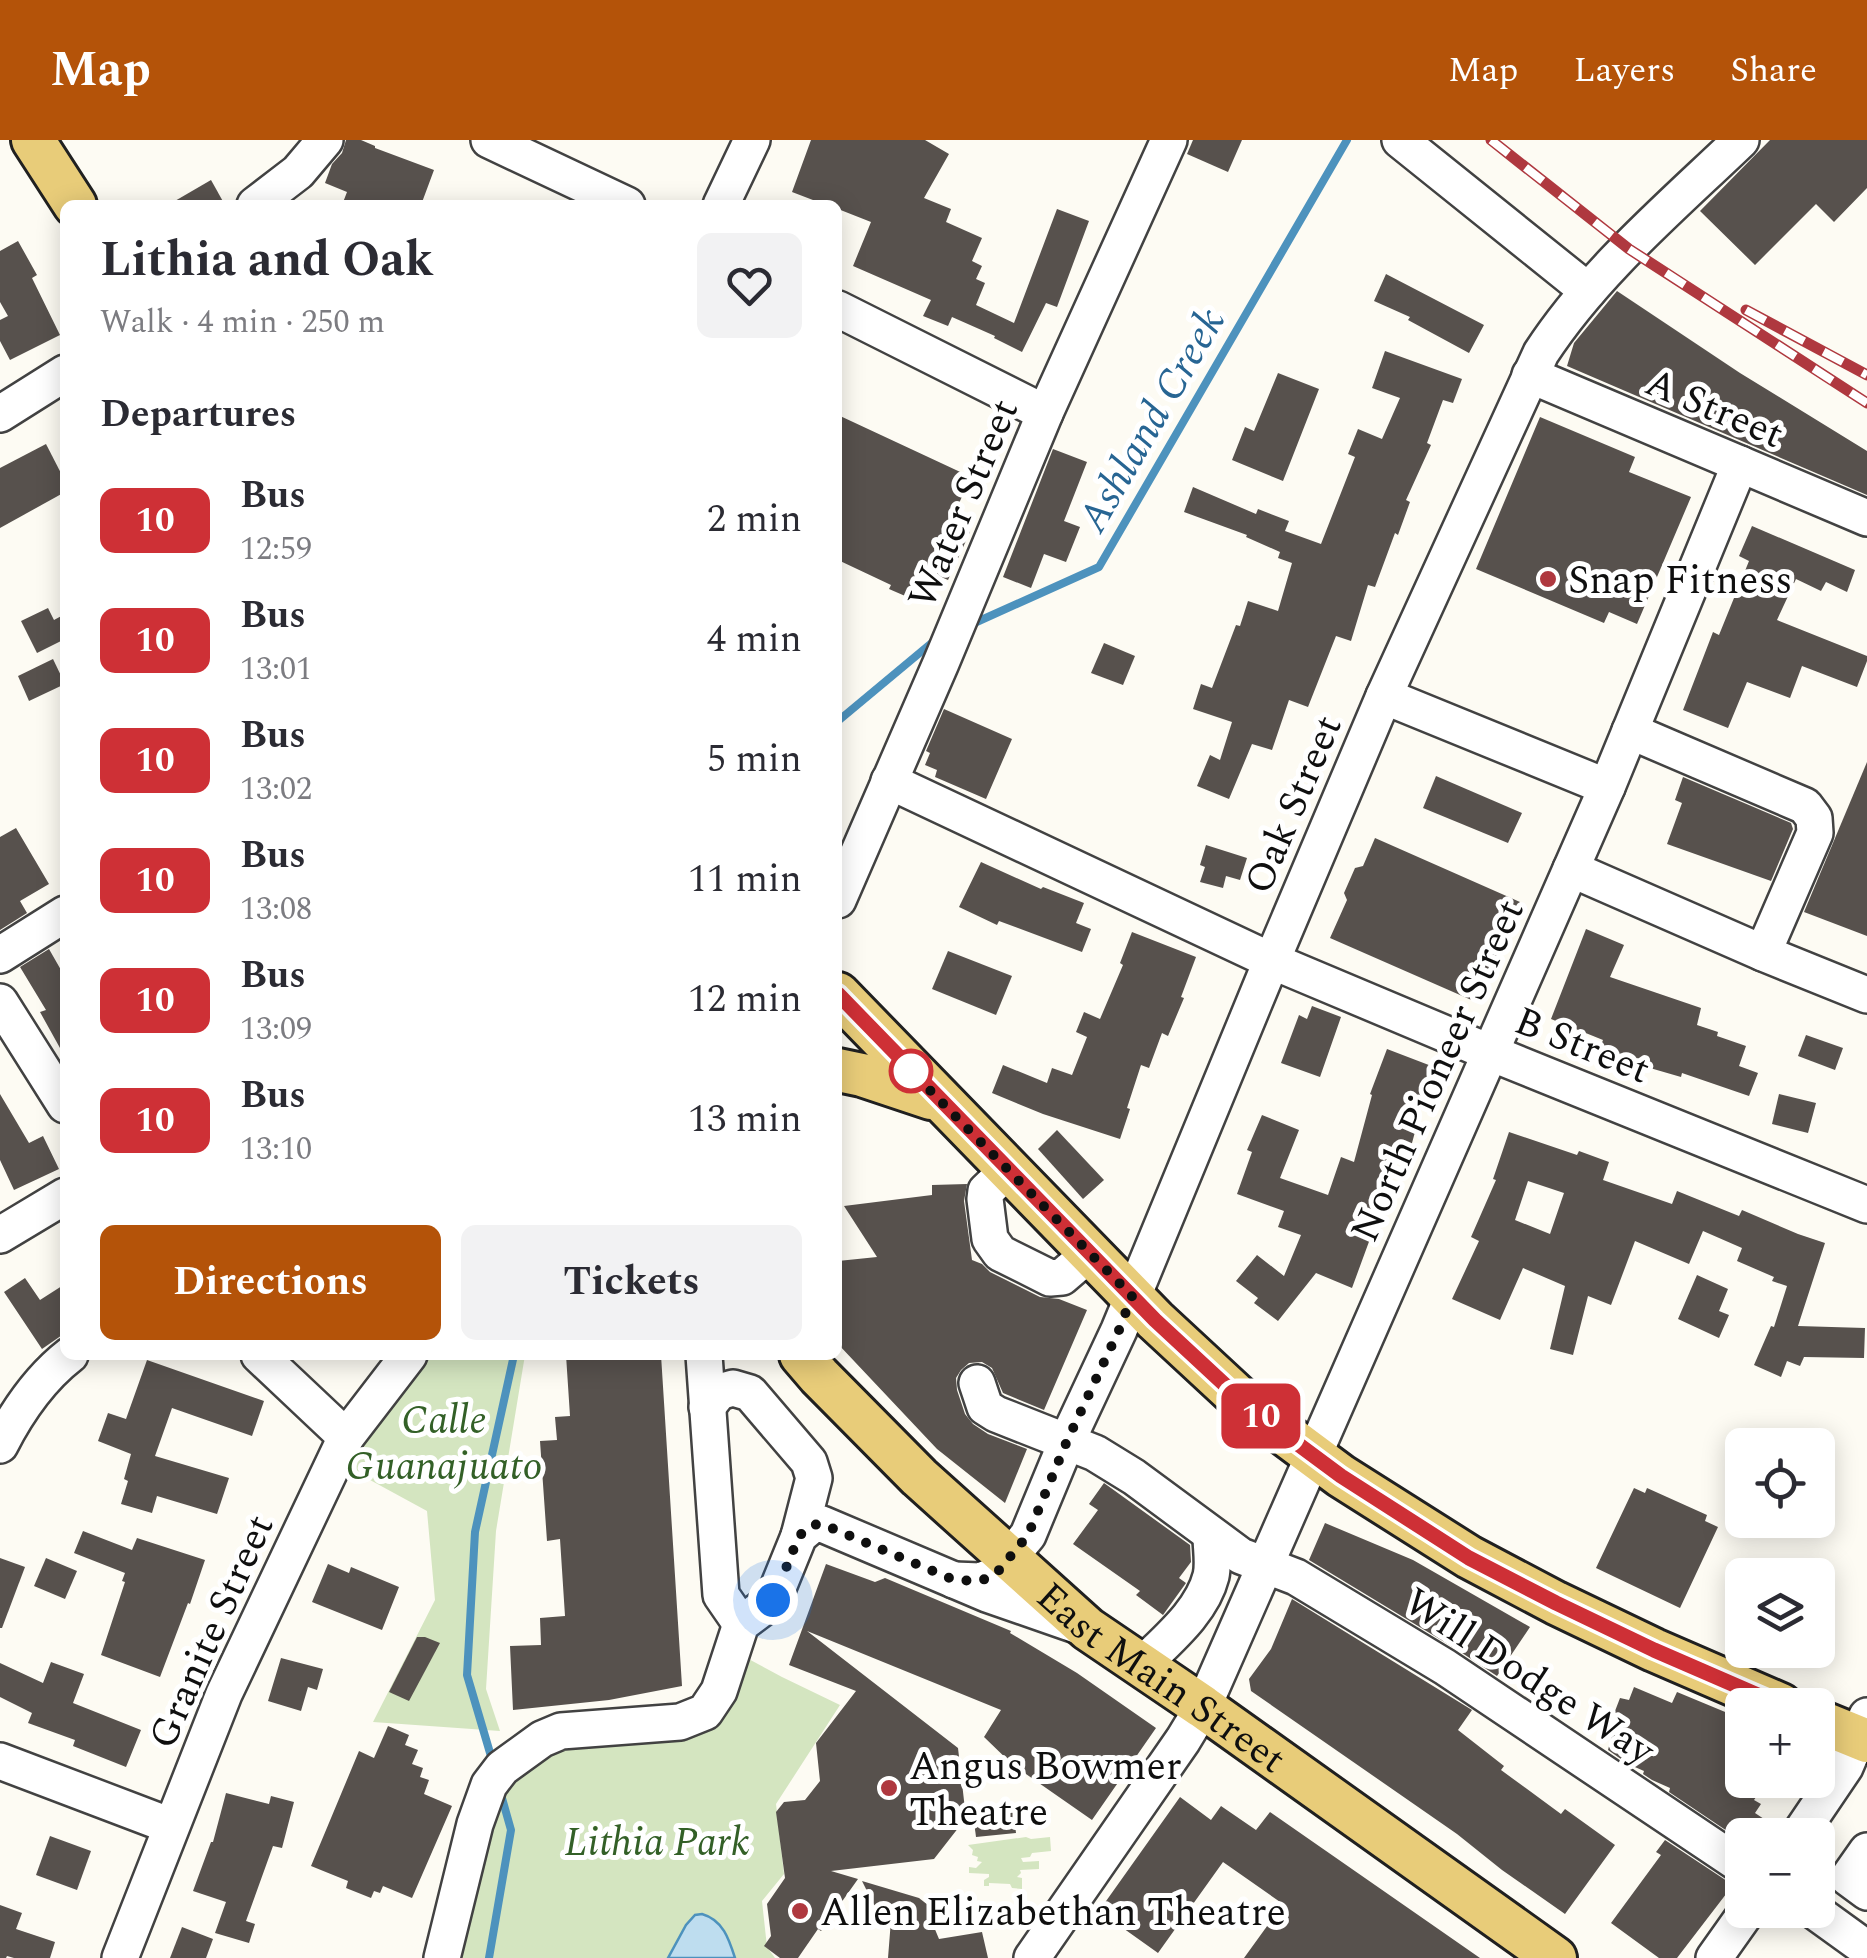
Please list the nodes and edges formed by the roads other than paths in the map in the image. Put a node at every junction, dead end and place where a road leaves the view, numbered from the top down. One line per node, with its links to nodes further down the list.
1 (34, 140): 8 (main road)
2 (325, 140): 9 (street)
3 (489, 140): 10 (street)
4 (752, 140): 11 (street)
5 (1169, 140): 16 (street, Water Street)
6 (1400, 140): 12 (street)
7 (1740, 140): 12 (street, Oak Street)
8 (72, 200)
9 (262, 200)
10 (616, 200)
11 (723, 200)
12 (1588, 291): 14 (street, Oak Street)
13 (842, 311): 16 (street)
14 (1530, 375): 18 (street, A Street); 20 (street, Oak Street)
15 (60, 376): 17 (street)
16 (1045, 413): 22 (street, Water Street)
17 (0, 414)
18 (1740, 464): 19 (street, A Street); 21 (street, North Pioneer Street)
19 (1867, 518)
20 (1384, 696): 23 (street); 29 (street, Oak Street)
21 (1630, 731): 23 (street, North Pioneer Street); 27 (street)
22 (889, 781): 25 (street, Water Street); 29 (street, B Street)
23 (1607, 787): 24 (street, North Pioneer Street)
24 (1571, 869): 27 (street); 33 (street, North Pioneer Street)
25 (842, 891)
26 (60, 917): 28 (street)
27 (1764, 953): 30 (street)
28 (0, 955)
29 (1272, 960): 33 (street, B Street); 42 (street, Oak Street)
30 (1867, 995)
31 (842, 998): 36 (main road)
32 (0, 1002): 35 (street)
33 (1491, 1053): 39 (street, B Street); 53 (street, North Pioneer Street)
34 (842, 1071): 36 (main road)
35 (60, 1097)
36 (941, 1102): 37 (main road)
37 (1008, 1170): 41 (main road); 41 (street)
38 (60, 1199): 40 (street)
39 (1867, 1205)
40 (0, 1235)
41 (1090, 1253): 42 (main road)
42 (1132, 1296): 51 (street, Oak Street); 53 (main road)
43 (64, 1360): 52 (street)
44 (265, 1360): 50 (street)
45 (405, 1360): 50 (street, Granite Street)
46 (704, 1360): 49 (street)
47 (805, 1360): 56 (main road, East Main Street)
48 (977, 1383): 51 (street, Will Dodge Way)
49 (707, 1406): 55 (street); 59 (street)
50 (346, 1437): 68 (street, Granite Street)
51 (1067, 1441): 54 (street, Will Dodge Way); 56 (street, Oak Street)
52 (0, 1445)
53 (1314, 1456): 57 (street, North Pioneer Street); 62 (main road)
54 (1211, 1535): 57 (street, Will Dodge Way); 61 (street)
55 (799, 1536): 58 (street); 59 (street)
56 (1011, 1559): 58 (street); 60 (main road, East Main Street)
57 (1266, 1564): 63 (street, North Pioneer Street); 69 (street, Will Dodge Way)
58 (954, 1580): 60 (street)
59 (741, 1624): 77 (street)
60 (1088, 1630): 61 (main road, East Main Street)
61 (1142, 1665): 63 (main road, East Main Street)
62 (1742, 1688)
63 (1202, 1707): 75 (main road, East Main Street); 78 (street, North Pioneer Street)
64 (1835, 1724): 65 (main road)
65 (1864, 1732): 67 (street)
66 (0, 1762): 68 (street)
67 (1811, 1818)
68 (171, 1826): 76 (street, Granite Street)
69 (1725, 1855)
70 (1861, 1874): 71 (street)
71 (1835, 1884)
72 (1835, 1926): 74 (street)
73 (1735, 1928): 79 (street)
74 (1867, 1949)
75 (1537, 1953)
76 (120, 1958)
77 (442, 1958)
78 (1032, 1958)
79 (1714, 1958)

